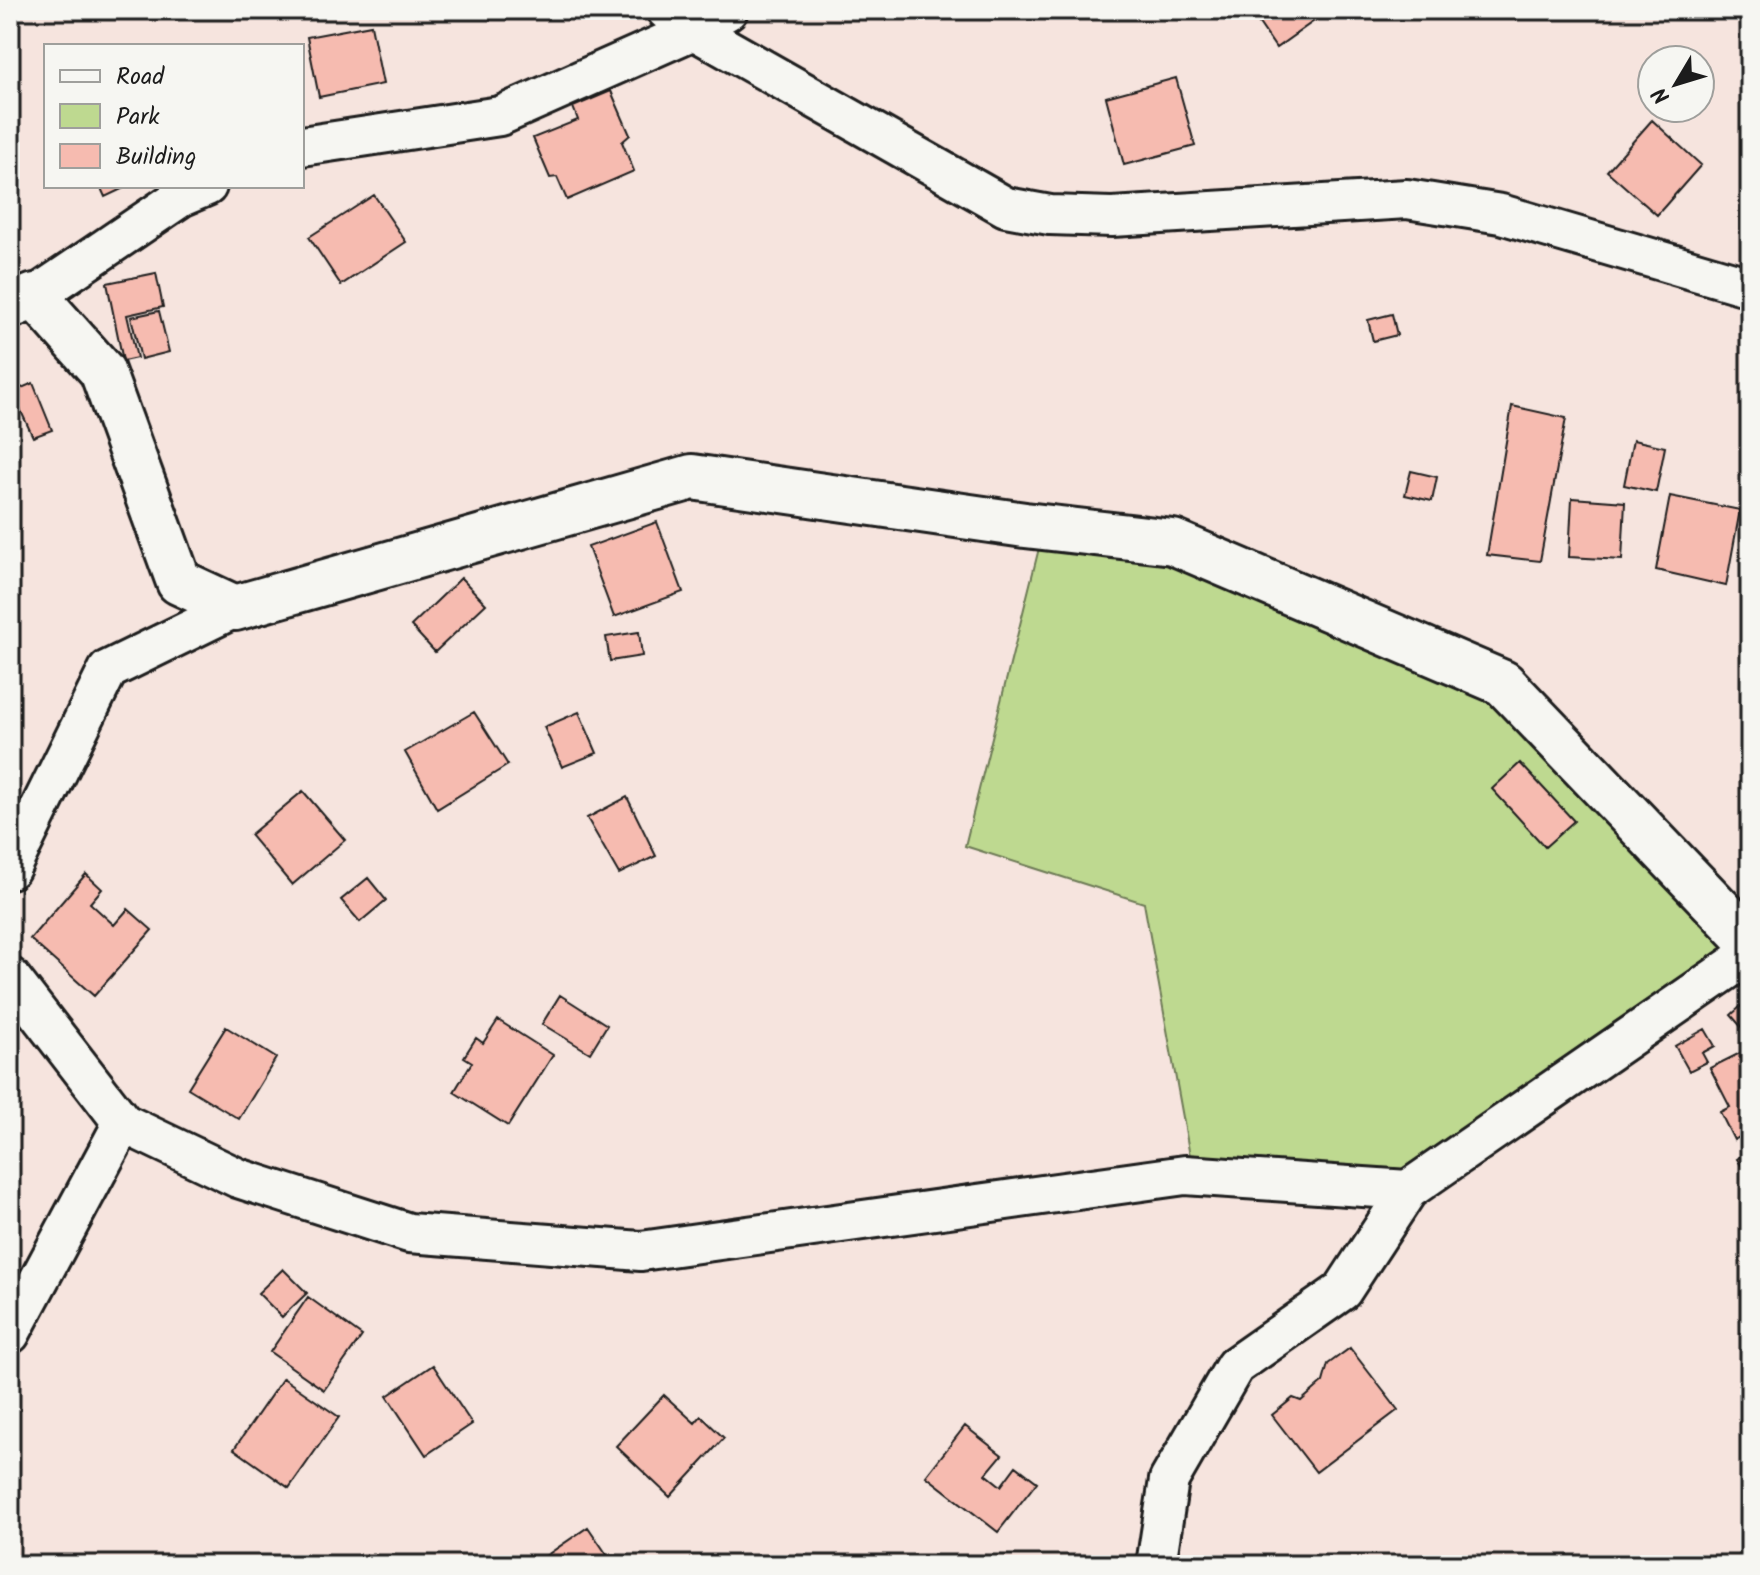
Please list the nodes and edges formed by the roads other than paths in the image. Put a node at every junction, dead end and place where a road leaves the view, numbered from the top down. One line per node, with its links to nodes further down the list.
1 (728, 10): 2 (street)
2 (680, 20): 3 (street); 5 (street)
3 (304, 146)
4 (202, 188): 6 (street)
5 (1750, 287)
6 (22, 301): 7 (street)
7 (235, 608): 8 (street); 9 (street)
8 (10, 869)
9 (1750, 941)
10 (1750, 954): 13 (street)
11 (10, 977): 12 (street)
12 (123, 1123): 13 (street); 14 (street)
13 (1408, 1190): 15 (street)
14 (10, 1334)
15 (1156, 1565)

